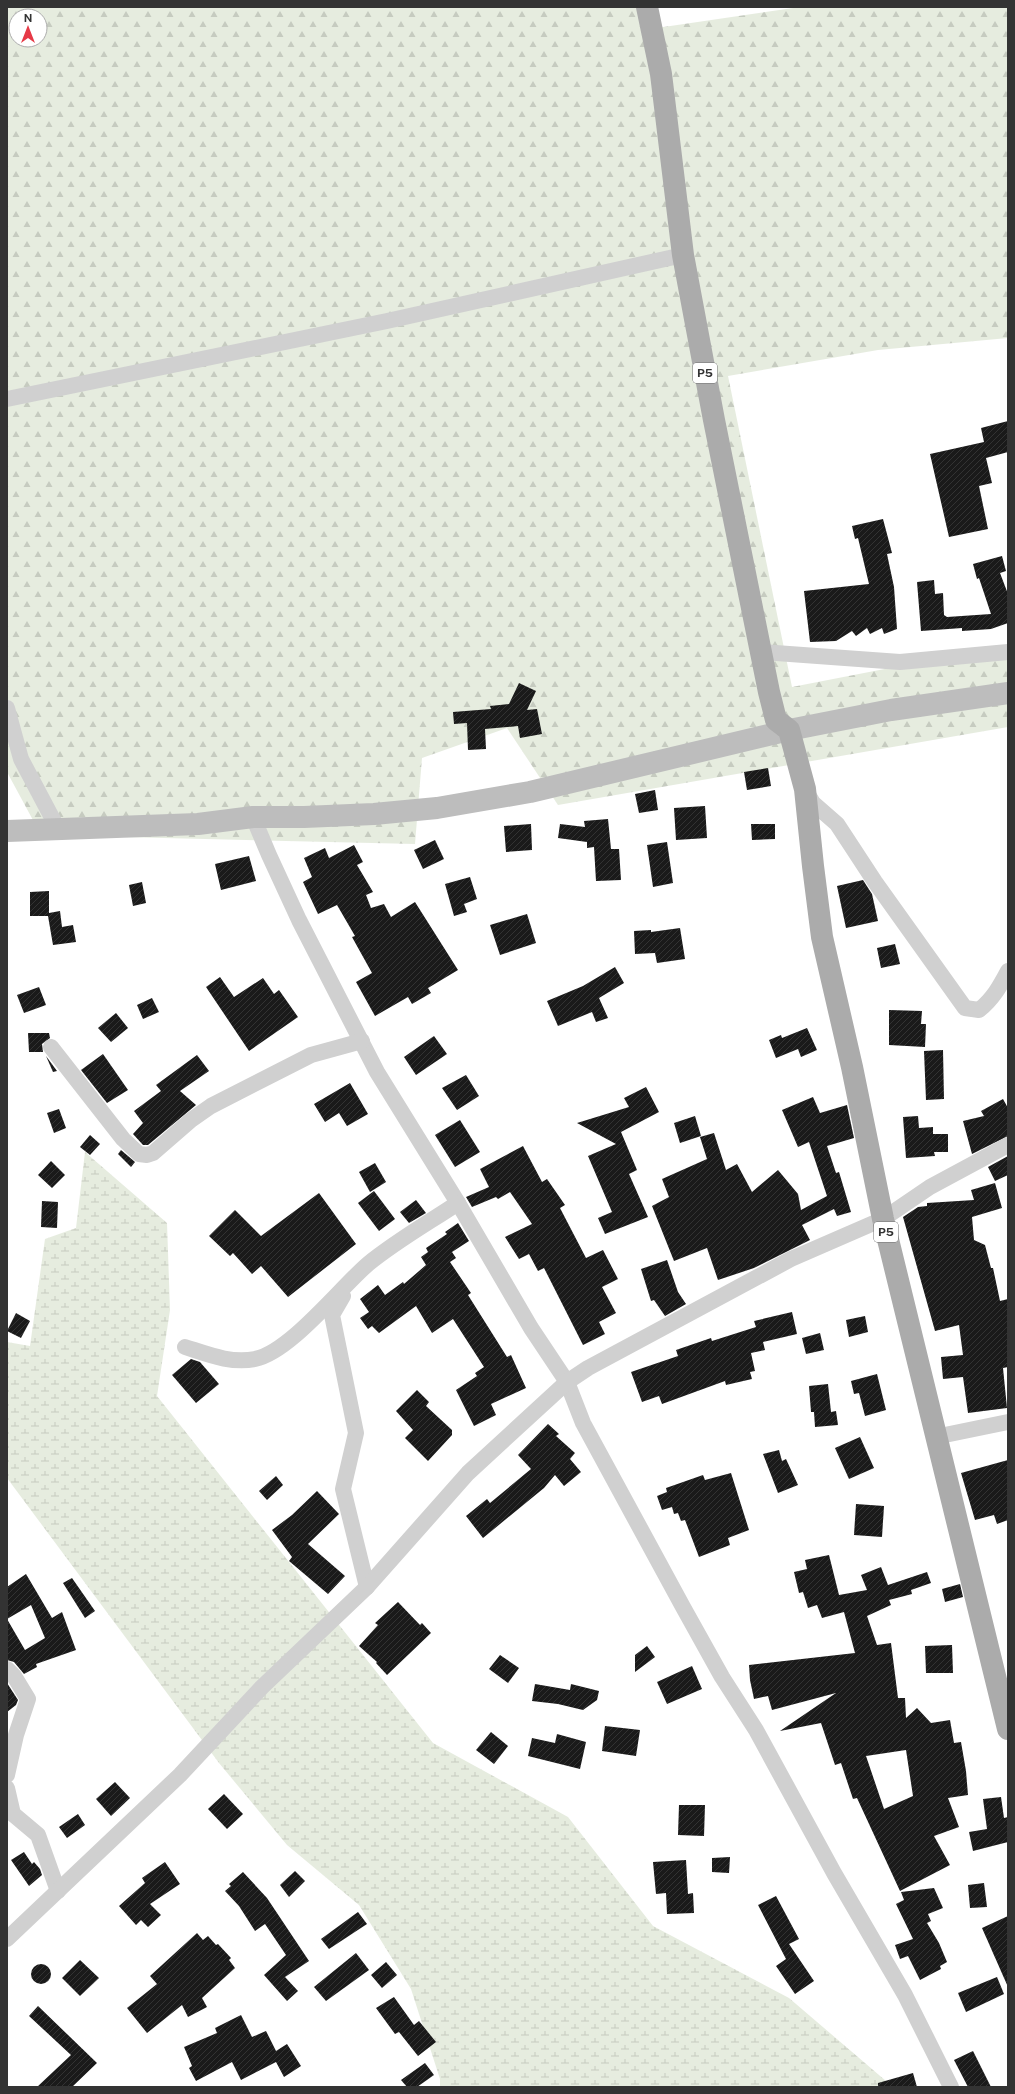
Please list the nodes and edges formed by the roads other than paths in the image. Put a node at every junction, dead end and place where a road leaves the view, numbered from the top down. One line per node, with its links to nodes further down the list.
1 (647, 7): 2 (main road, P5)
2 (683, 255): 3 (street); 4 (main road, P5)
3 (7, 399)
4 (761, 652): 5 (street); 8 (main road, P5)
5 (1008, 652)
6 (1008, 692): 8 (street)
7 (7, 708): 11 (street)
8 (789, 730): 9 (main road, P5); 10 (street)
9 (806, 789): 13 (street); 18 (main road, P5)
10 (253, 817): 11 (street); 14 (street)
11 (58, 829): 12 (street)
12 (7, 832)
13 (1008, 971)
14 (362, 1041): 15 (street); 17 (street)
15 (51, 1047)
16 (1008, 1145): 18 (street)
17 (458, 1203): 19 (street); 21 (street)
18 (883, 1219): 21 (street); 23 (main road, P5)
19 (352, 1279): 20 (street); 24 (street)
20 (185, 1347)
21 (567, 1382): 24 (street); 31 (street)
22 (1008, 1422): 23 (street)
23 (935, 1437): 26 (main road, P5)
24 (367, 1587): 29 (street)
25 (7, 1669): 27 (street)
26 (1008, 1729)
27 (7, 1775)
28 (7, 1788): 29 (street)
29 (58, 1891): 30 (street)
30 (7, 1939)
31 (951, 2087)

